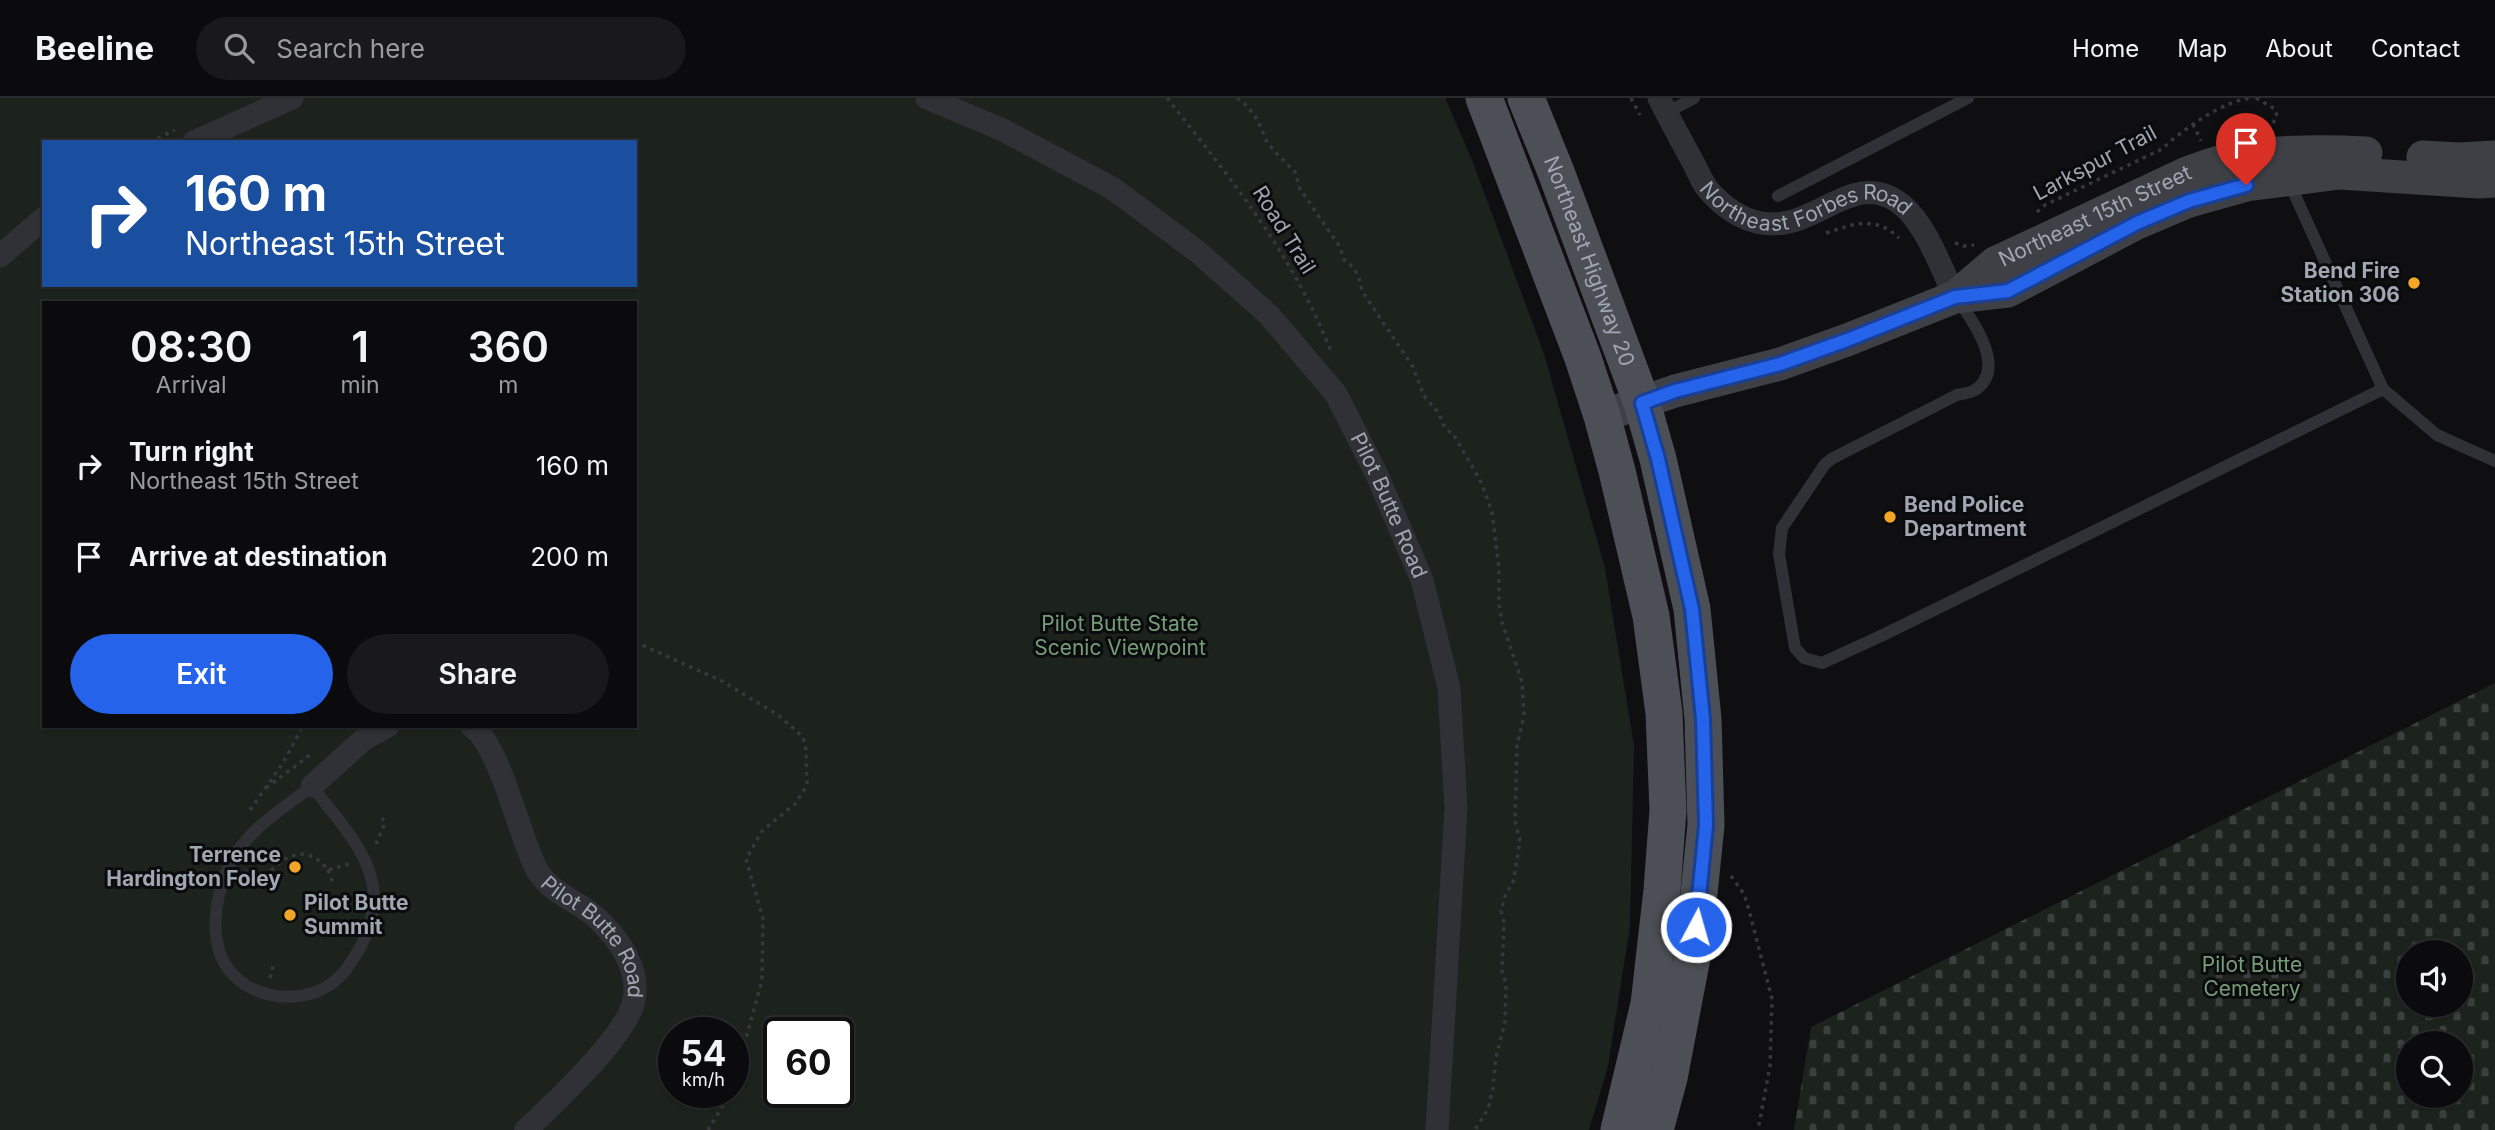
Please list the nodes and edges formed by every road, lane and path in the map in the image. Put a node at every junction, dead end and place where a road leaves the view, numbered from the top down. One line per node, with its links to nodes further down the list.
1 (292, 98): 11 (street)
2 (927, 98): 23 (street, Pilot Butte Road)
3 (1167, 98): 23 (path, Road Trail)
4 (1484, 98): 25 (main road, Northeast Highway 20)
5 (1526, 98): 24 (main road, Northeast Highway 20)
6 (1695, 98): 10 (lane)
7 (1968, 98): 15 (lane)
8 (2254, 98): 9 (path, Larkspur Trail); 16 (path, Larkspur Trail)
9 (2270, 98)
10 (1662, 106): 21 (street, Northeast Forbes Road)
11 (198, 140)
12 (2495, 157): 13 (main road, Northeast 15th Street)
13 (2286, 168): 14 (main road, Northeast 15th Street); 21 (main road, Northeast 15th Street); 22 (lane)
14 (2495, 181)
15 (1778, 196)
16 (2036, 212)
17 (42, 220): 20 (street)
18 (1950, 240): 19 (path)
19 (1983, 241)
20 (0, 256)
21 (1955, 297): 22 (lane); 24 (main road, Northeast 15th Street)
22 (2383, 388): 26 (lane)
23 (1336, 394): 52 (street, Pilot Butte Road)
24 (1642, 403): 25 (main road, Northeast 15th Street); 54 (main road, Northeast Highway 20)
25 (1602, 416): 53 (main road, Northeast Highway 20)
26 (2495, 461)
27 (637, 643): 48 (path)
28 (302, 728): 33 (path)
29 (384, 728): 32 (street)
30 (472, 728): 50 (street, Pilot Butte Road)
31 (314, 752): 33 (path)
32 (312, 786): 37 (lane); 37 (lane)
33 (263, 790): 34 (path)
34 (249, 811)
35 (382, 817): 36 (path)
36 (374, 848)
37 (365, 860): 40 (path)
38 (1725, 868): 55 (path)
39 (242, 870): 42 (path)
40 (328, 870): 41 (path); 43 (path)
41 (266, 877)
42 (257, 878)
43 (333, 884)
44 (338, 908): 45 (path)
45 (359, 913)
46 (274, 962): 47 (path)
47 (269, 982)
48 (749, 1028)
49 (721, 1108): 51 (path)
50 (526, 1130)
51 (708, 1130)
52 (1437, 1130)
53 (1619, 1130)
54 (1655, 1130)
55 (1758, 1130)

